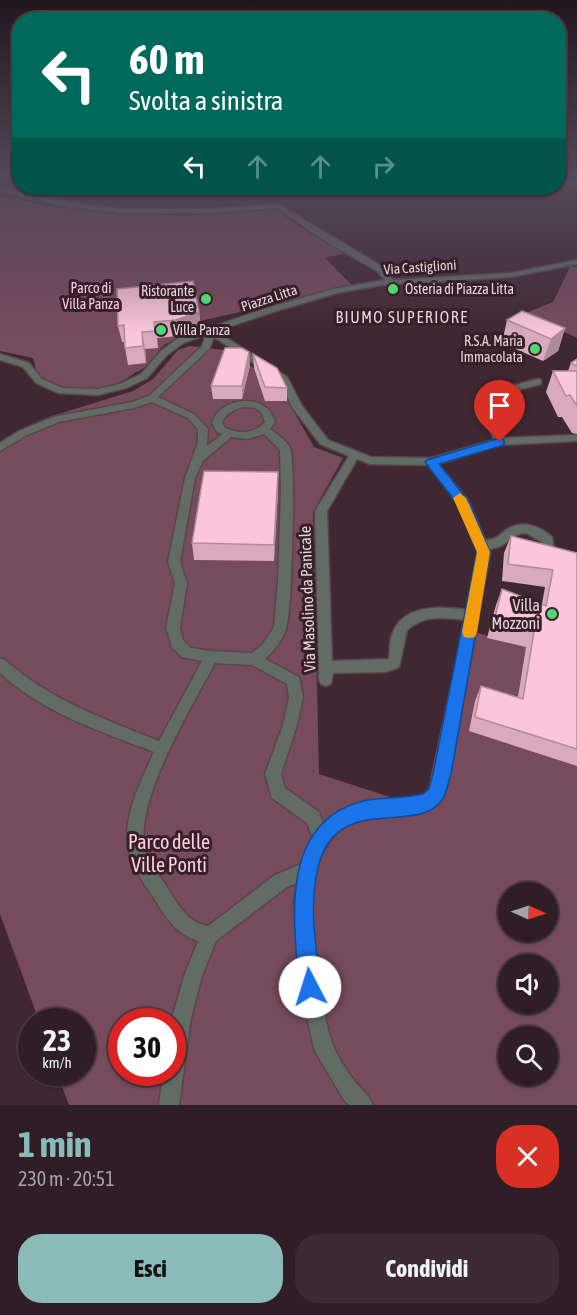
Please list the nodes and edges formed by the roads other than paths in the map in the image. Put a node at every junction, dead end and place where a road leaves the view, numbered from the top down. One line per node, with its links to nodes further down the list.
1 (314, 230): 3 (street)
2 (577, 262): 3 (street, Via Castiglioni)
3 (391, 283): 4 (street, Via Castiglioni)
4 (336, 291): 5 (street, Piazza Litta)
5 (211, 332): 6 (street, Piazza Litta); 8 (street); 14 (street)
6 (0, 357)
7 (538, 382): 12 (street)
8 (152, 398): 13 (street); 15 (street)
9 (265, 430): 10 (street); 10 (street); 21 (street)
10 (229, 433): 15 (street)
11 (577, 438): 12 (street)
12 (500, 442): 16 (street)
13 (0, 448)
14 (354, 454): 16 (street); 19 (street, Via Masolino da Panicale)
15 (198, 459): 20 (street)
16 (431, 462): 17 (street)
17 (478, 539): 18 (street); 19 (street)
18 (549, 555)
19 (472, 616): 24 (street)
20 (211, 657): 21 (street); 23 (street)
21 (255, 659): 24 (street)
22 (0, 664): 23 (street)
23 (163, 749): 26 (street)
24 (321, 839): 25 (street)
25 (308, 870): 26 (street); 28 (street)
26 (210, 935): 27 (street)
27 (169, 1105)
28 (363, 1105)

